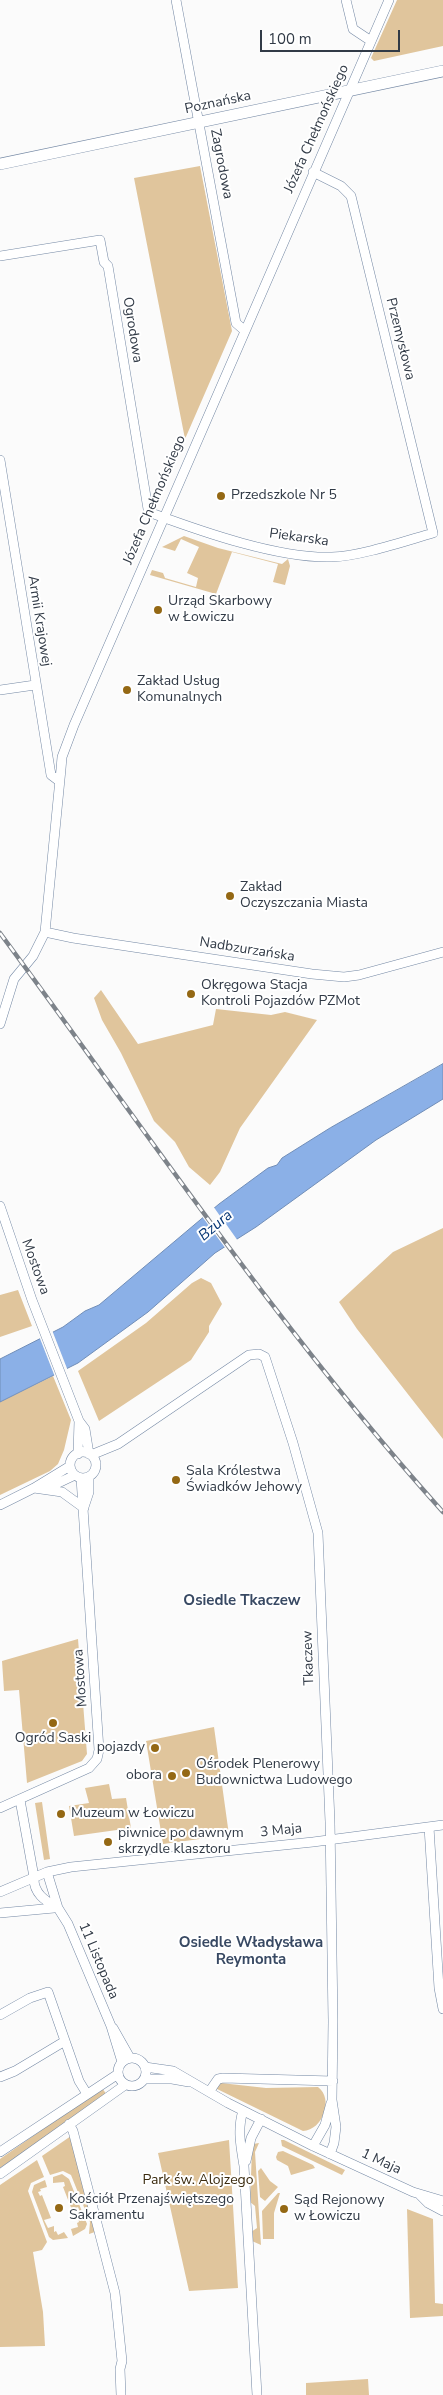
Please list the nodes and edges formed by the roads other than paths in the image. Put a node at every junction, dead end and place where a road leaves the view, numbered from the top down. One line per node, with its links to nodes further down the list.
1 (176, 0): 7 (street, Zagrodowa)
2 (346, 0): 4 (street)
3 (389, 0): 4 (street, Józefa Chełmońskiego)
4 (372, 41): 6 (street, Józefa Chełmońskiego)
5 (443, 71): 6 (main road, Poznańska)
6 (350, 90): 7 (main road, Poznańska); 9 (street, Józefa Chełmońskiego)
7 (199, 122): 8 (main road, Poznańska); 11 (street, Zagrodowa)
8 (0, 164)
9 (313, 172): 11 (street, Józefa Chełmońskiego); 14 (street, Przemysłowa)
10 (0, 256): 13 (street, Ogrodowa)
11 (244, 330): 13 (street, Józefa Chełmońskiego)
12 (0, 460): 15 (street, Armii Krajowej)
13 (162, 518): 14 (street, Piekarska); 17 (street, Józefa Chełmońskiego)
14 (433, 533)
15 (35, 685): 16 (street); 17 (street, Armii Krajowej)
16 (0, 690)
17 (59, 781): 18 (street, Józefa Chełmońskiego)
18 (45, 932): 19 (street, Nadbzurzańska); 20 (street, Józefa Chełmońskiego)
19 (443, 952)
20 (0, 1024)
21 (0, 1206): 22 (street, Mostowa)
22 (79, 1419): 24 (street, Mostowa); 25 (street, Mostowa)
23 (118, 1444): 25 (street, Tkaczew); 26 (street, Tkaczew); 36 (street, Tkaczew)
24 (78, 1454): 25 (street); 27 (street)
25 (90, 1454): 26 (street)
26 (96, 1464): 28 (street)
27 (70, 1466): 28 (street); 29 (street)
28 (82, 1477): 29 (street); 31 (street, Mostowa)
29 (34, 1488): 30 (street); 31 (street)
30 (0, 1505)
31 (84, 1508): 32 (street, Mostowa)
32 (20, 1800): 33 (street, Mostowa); 38 (street, 11 Listopada)
33 (0, 1808)
34 (443, 1825): 35 (street, 3 Maja)
35 (429, 1827): 36 (street, 3 Maja); 42 (street)
36 (330, 1840): 37 (street, 3 Maja); 50 (street, Tkaczew)
37 (47, 1872): 38 (street, 3 Maja); 40 (street, 11 Listopada)
38 (34, 1877): 39 (street, 3 Maja); 40 (street, 11 Listopada)
39 (0, 1892)
40 (58, 1908): 41 (street); 45 (street, 11 Listopada)
41 (0, 1913)
42 (443, 2009)
43 (0, 2015): 44 (street)
44 (65, 2041): 48 (street); 54 (street)
45 (126, 2060): 46 (street); 47 (street)
46 (145, 2067): 49 (street); 51 (street, 1 Maja)
47 (118, 2074): 52 (street); 54 (street)
48 (0, 2077)
49 (144, 2078): 51 (street); 52 (street)
50 (333, 2081): 53 (street); 55 (street, Tkaczew)
51 (193, 2083): 53 (street, 1 Maja)
52 (126, 2085): 58 (street)
53 (209, 2092): 56 (street, 1 Maja)
54 (88, 2094): 60 (street)
55 (332, 2100): 59 (street); 61 (street)
56 (244, 2111): 57 (street, 1 Maja); 62 (street)
57 (261, 2120): 59 (street, 1 Maja); 62 (street)
58 (69, 2124): 63 (street); 67 (street)
59 (313, 2146): 61 (street, 1 Maja)
60 (0, 2152)
61 (330, 2154): 64 (street, 1 Maja)
62 (244, 2166): 68 (street)
63 (0, 2174)
64 (420, 2195): 65 (street, 1 Maja); 66 (street, 1 Maja)
65 (443, 2201)
66 (443, 2211)
67 (121, 2395)
68 (257, 2395)

